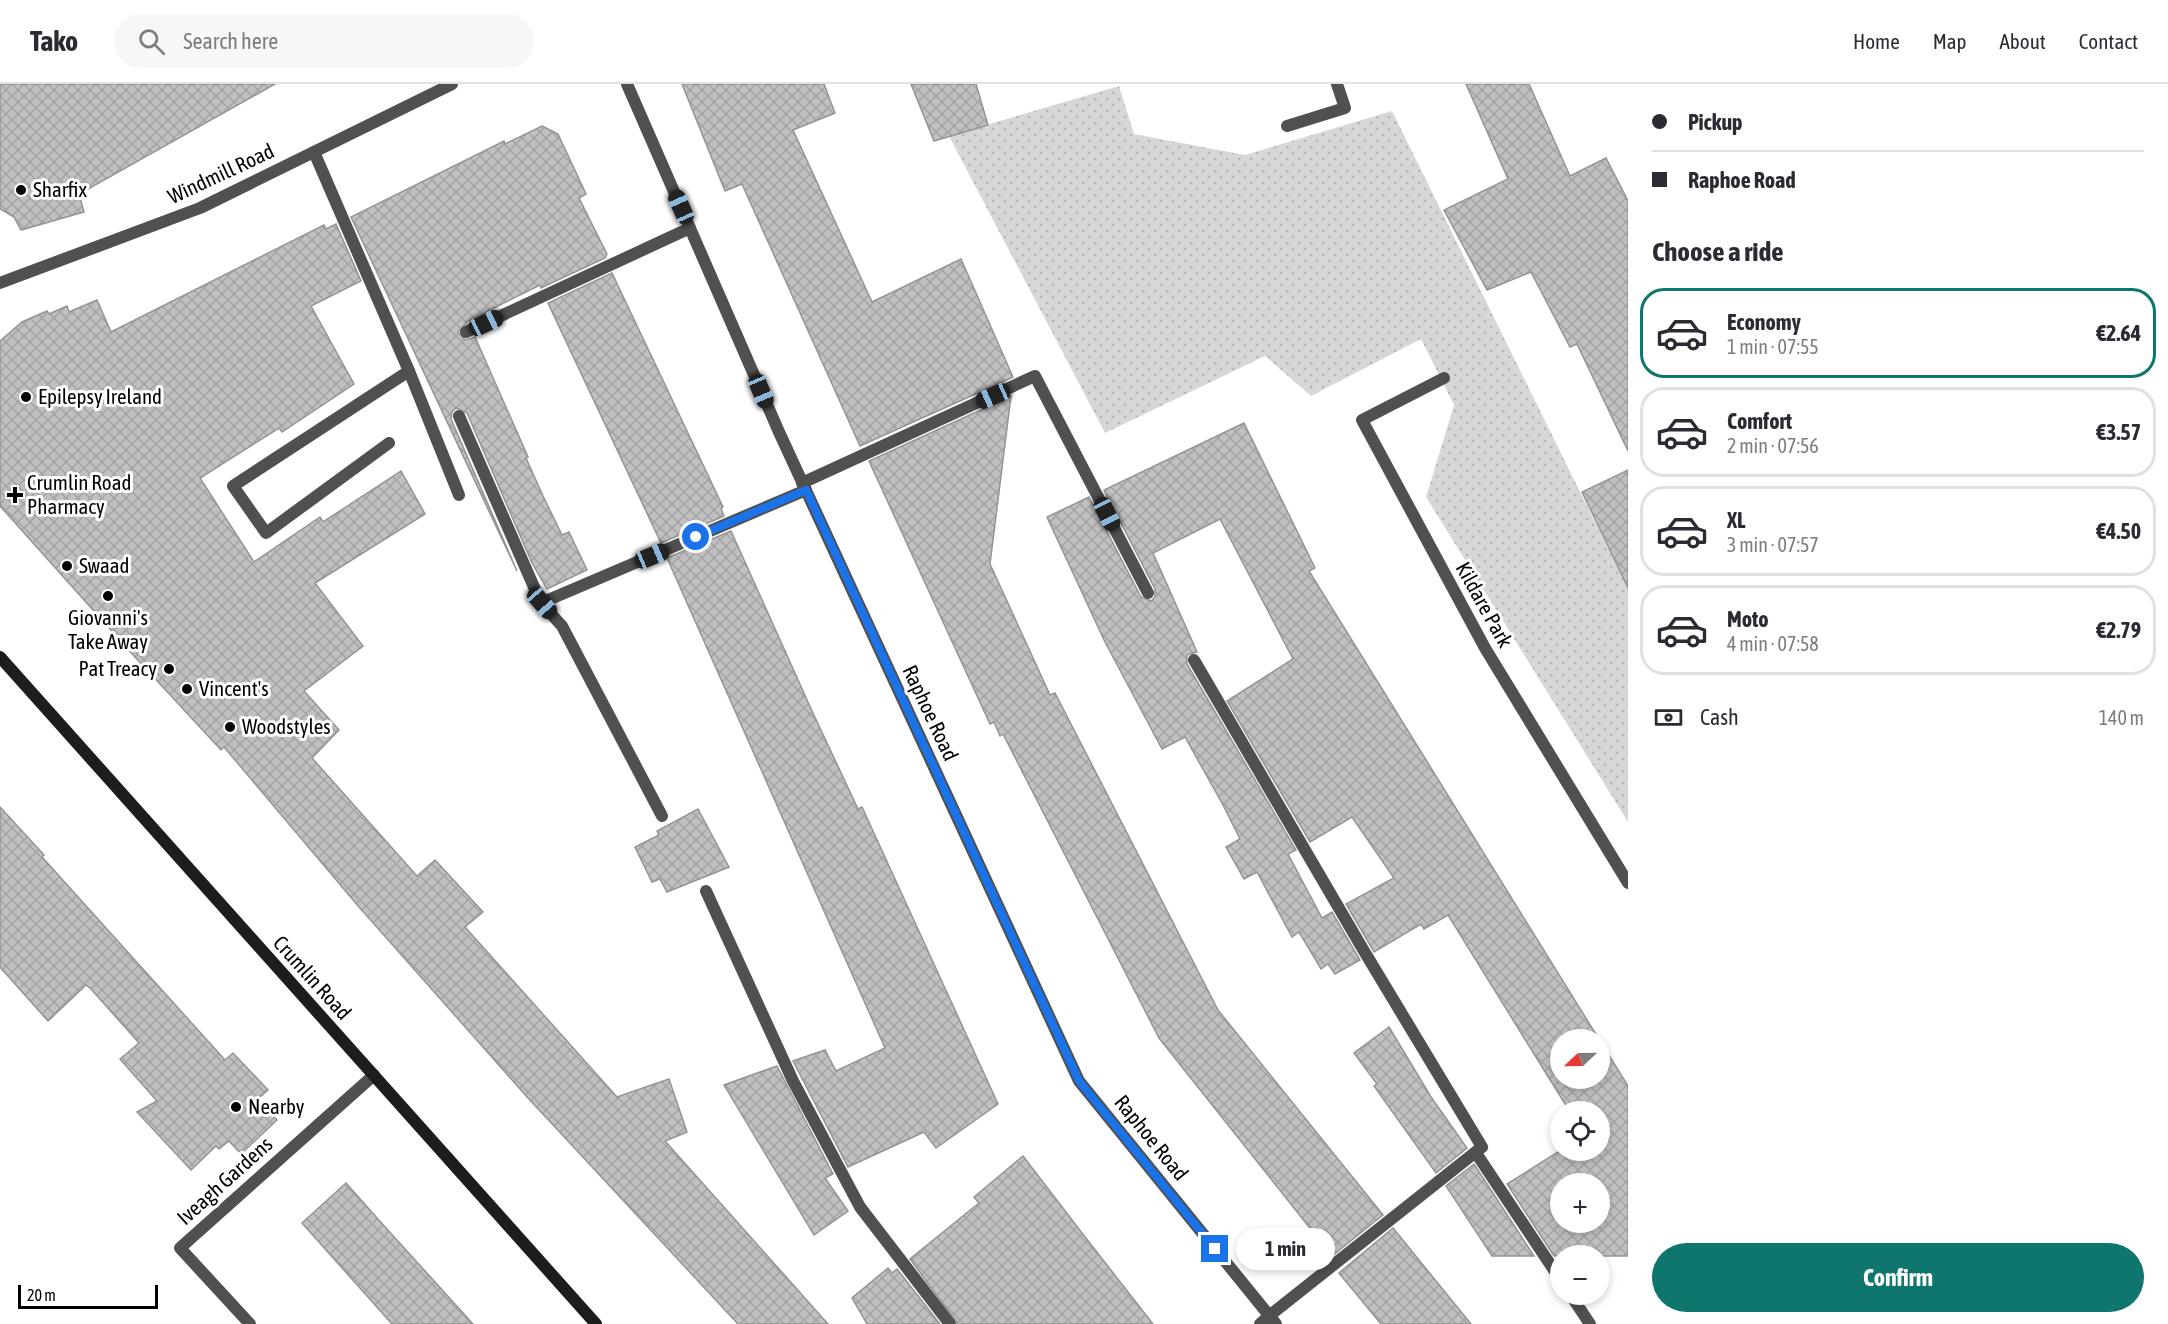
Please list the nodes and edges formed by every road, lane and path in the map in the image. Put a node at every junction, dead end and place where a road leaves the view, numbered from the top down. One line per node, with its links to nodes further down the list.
1 (452, 84): 5 (street, Windmill Road)
2 (627, 84): 6 (street, Raphoe Road)
3 (1336, 84): 4 (street)
4 (1287, 126)
5 (314, 152): 7 (street, Windmill Road); 9 (street)
6 (690, 228): 8 (street); 13 (street, Raphoe Road)
7 (0, 283)
8 (466, 332)
9 (409, 371): 12 (street); 14 (street)
10 (1444, 378): 20 (street, Kildare Park)
11 (459, 416): 16 (street)
12 (389, 443)
13 (804, 486): 15 (street); 16 (street); 26 (street, Raphoe Road)
14 (459, 495)
15 (1148, 593)
16 (542, 603): 19 (street)
17 (0, 657): 22 (main road, Crumlin Road)
18 (1194, 660): 23 (street)
19 (662, 816)
20 (1628, 883)
21 (706, 891): 29 (street)
22 (374, 1075): 27 (street, Iveagh Gardens); 28 (main road, Crumlin Road)
23 (1476, 1153): 24 (street); 26 (street)
24 (1550, 1265)
25 (1577, 1305): 30 (street)
26 (1268, 1321)
27 (250, 1324)
28 (596, 1324)
29 (950, 1324)
30 (1590, 1324)

